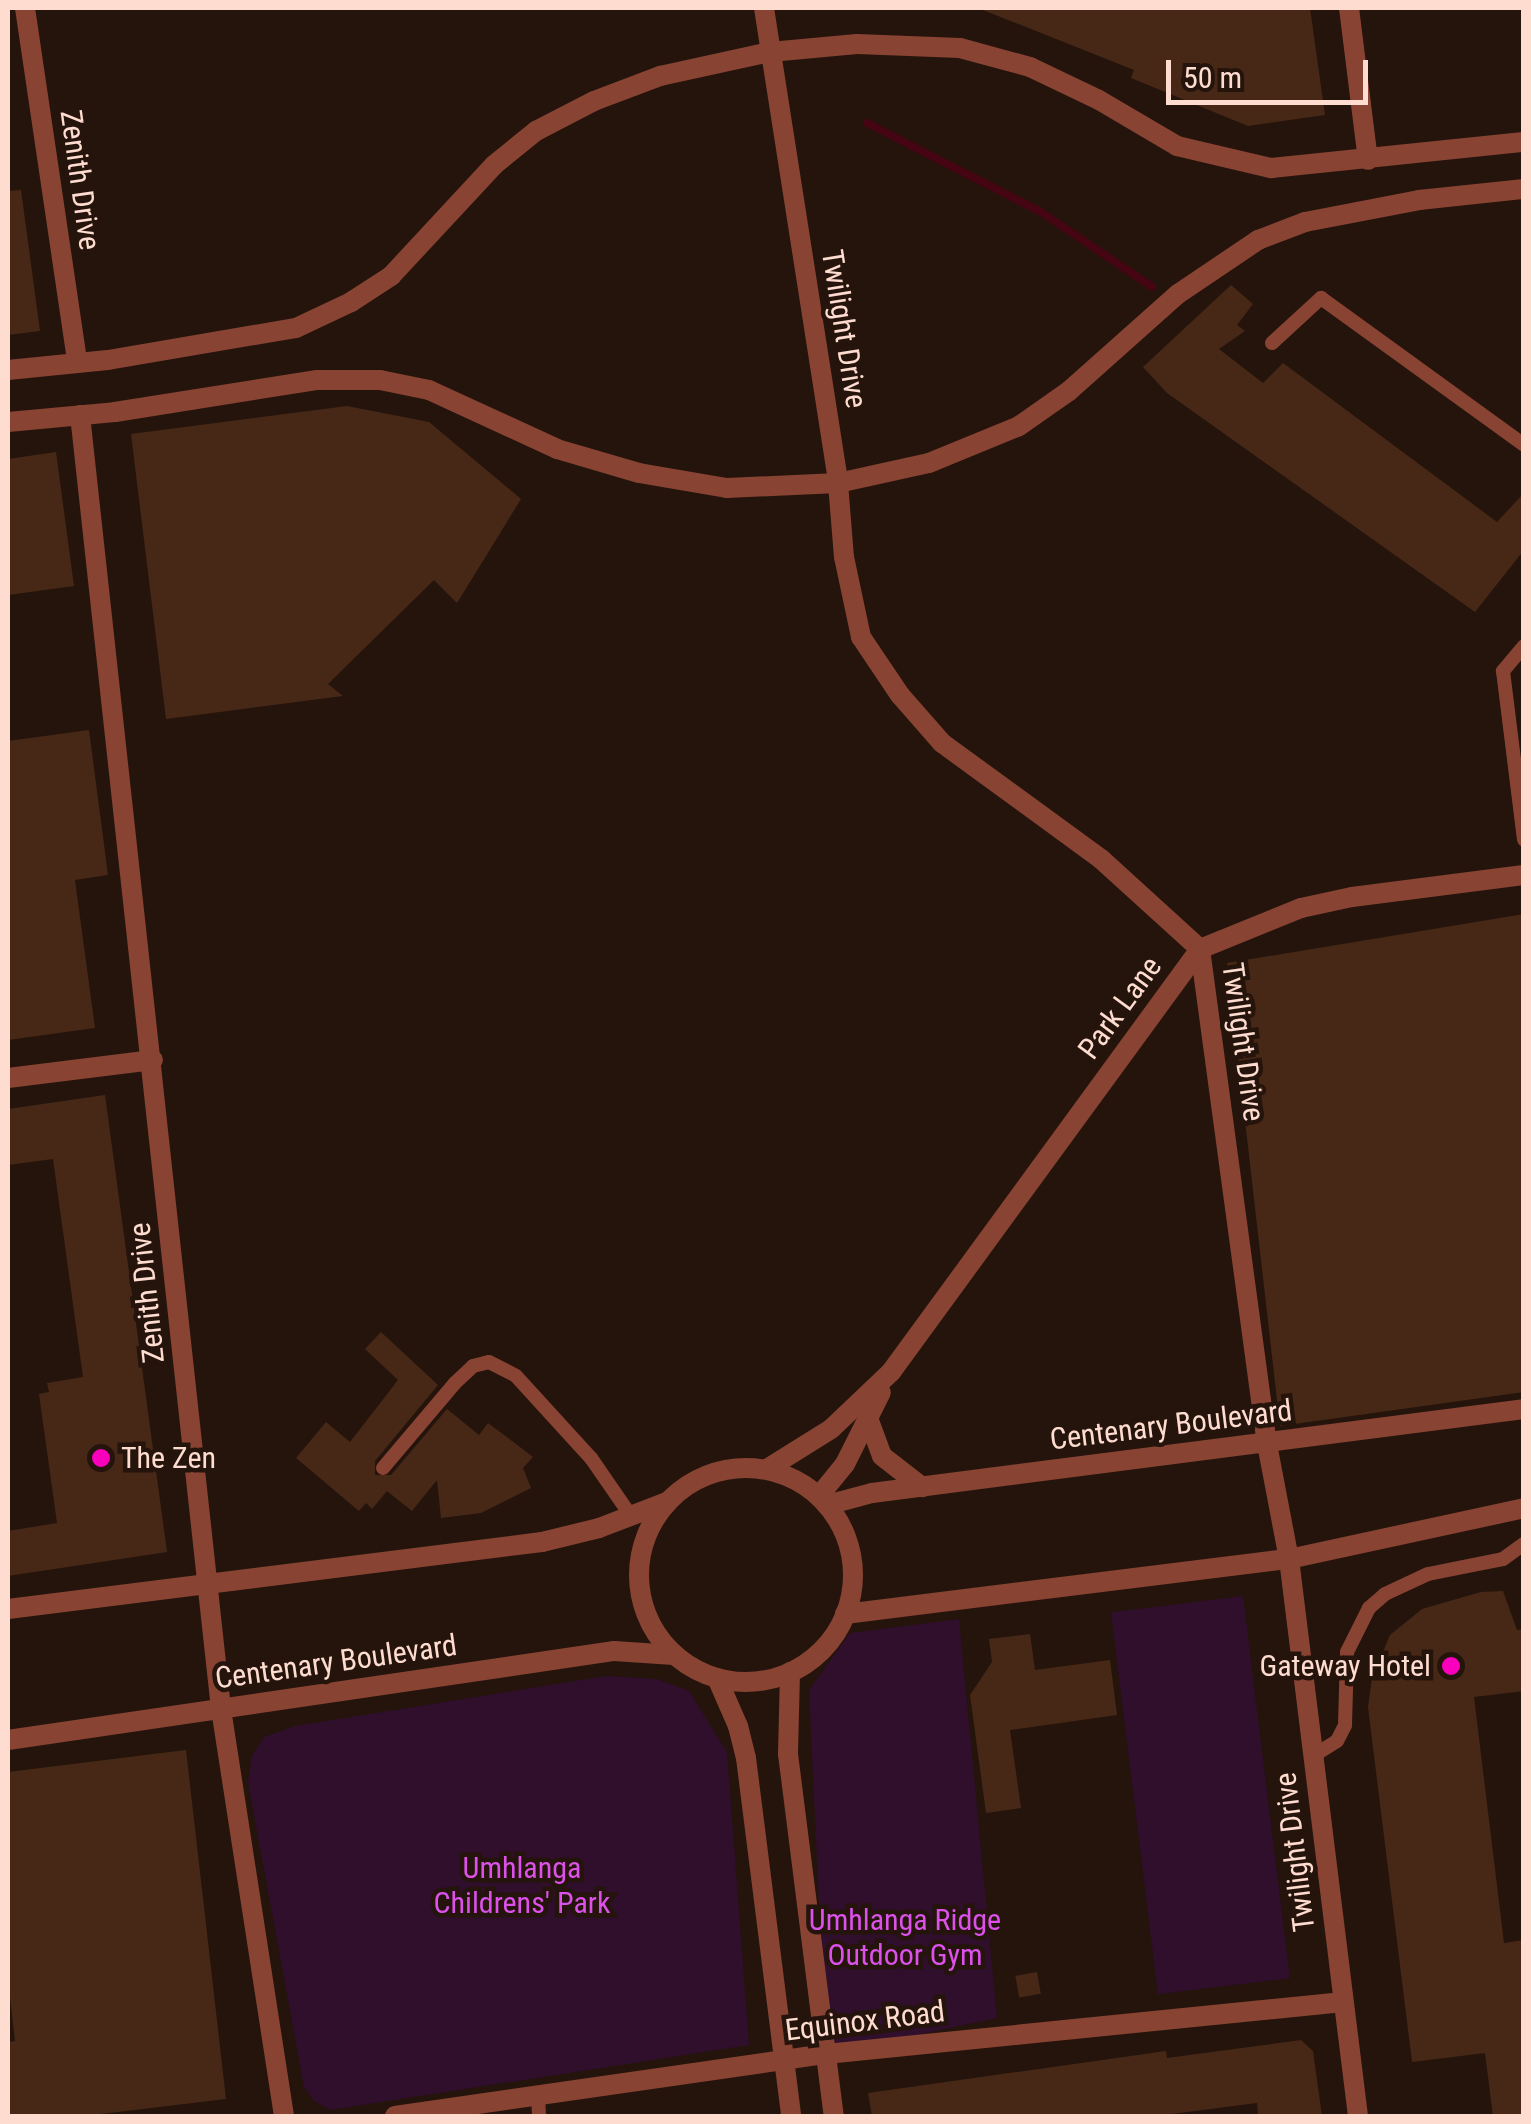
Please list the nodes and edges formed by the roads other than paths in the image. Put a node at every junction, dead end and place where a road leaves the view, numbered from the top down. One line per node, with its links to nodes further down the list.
1 (25, 8): 9 (street, Zenith Drive)
2 (764, 8): 4 (street, Twilight Drive)
3 (1349, 8): 6 (street)
4 (770, 52): 6 (street); 9 (street); 14 (street, Twilight Drive)
5 (1524, 142): 6 (street)
6 (1368, 160)
7 (1524, 188): 14 (street)
8 (1272, 343): 13 (lane)
9 (76, 362): 10 (street)
10 (8, 370)
11 (80, 415): 12 (street); 14 (street); 19 (street, Zenith Drive)
12 (8, 422)
13 (1524, 445)
14 (838, 483): 18 (street, Twilight Drive)
15 (1524, 646): 16 (lane)
16 (1524, 840)
17 (1524, 876): 18 (street, Park Lane)
18 (1200, 949): 21 (street, Park Lane); 24 (street, Twilight Drive)
19 (153, 1060): 20 (street); 34 (street, Zenith Drive)
20 (8, 1078)
21 (891, 1372): 23 (street, Park Lane); 26 (street, Park Lane)
22 (1524, 1409): 24 (street, Centenary Boulevard)
23 (868, 1418): 27 (street); 28 (street, Park Lane)
24 (1267, 1444): 27 (street, Centenary Boulevard); 33 (street, Twilight Drive)
25 (383, 1468): 31 (lane)
26 (767, 1470): 28 (street); 29 (street)
27 (922, 1487): 28 (street, Centenary Boulevard)
28 (823, 1500): 36 (street)
29 (666, 1502): 31 (street); 37 (street)
30 (1524, 1508): 33 (street)
31 (631, 1516): 34 (street)
32 (1524, 1544): 42 (lane)
33 (1289, 1559): 36 (street); 42 (street, Twilight Drive)
34 (210, 1581): 35 (street); 40 (street, Zenith Drive)
35 (8, 1609)
36 (845, 1614): 38 (street)
37 (674, 1655): 39 (street); 40 (street, Centenary Boulevard)
38 (790, 1672): 39 (street); 44 (street)
39 (716, 1678): 45 (street)
40 (221, 1709): 41 (street, Centenary Boulevard); 47 (street, Zenith Drive)
41 (8, 1740)
42 (1313, 1756): 43 (street, Twilight Drive)
43 (1343, 2002): 44 (street, Equinox Road); 51 (street, Twilight Drive)
44 (826, 2054): 45 (street, Equinox Road); 50 (street)
45 (784, 2060): 46 (street, Equinox Road); 49 (street)
46 (538, 2106): 48 (street, Equinox Road)
47 (284, 2116)
48 (396, 2116)
49 (791, 2116)
50 (834, 2116)
51 (1358, 2116)

